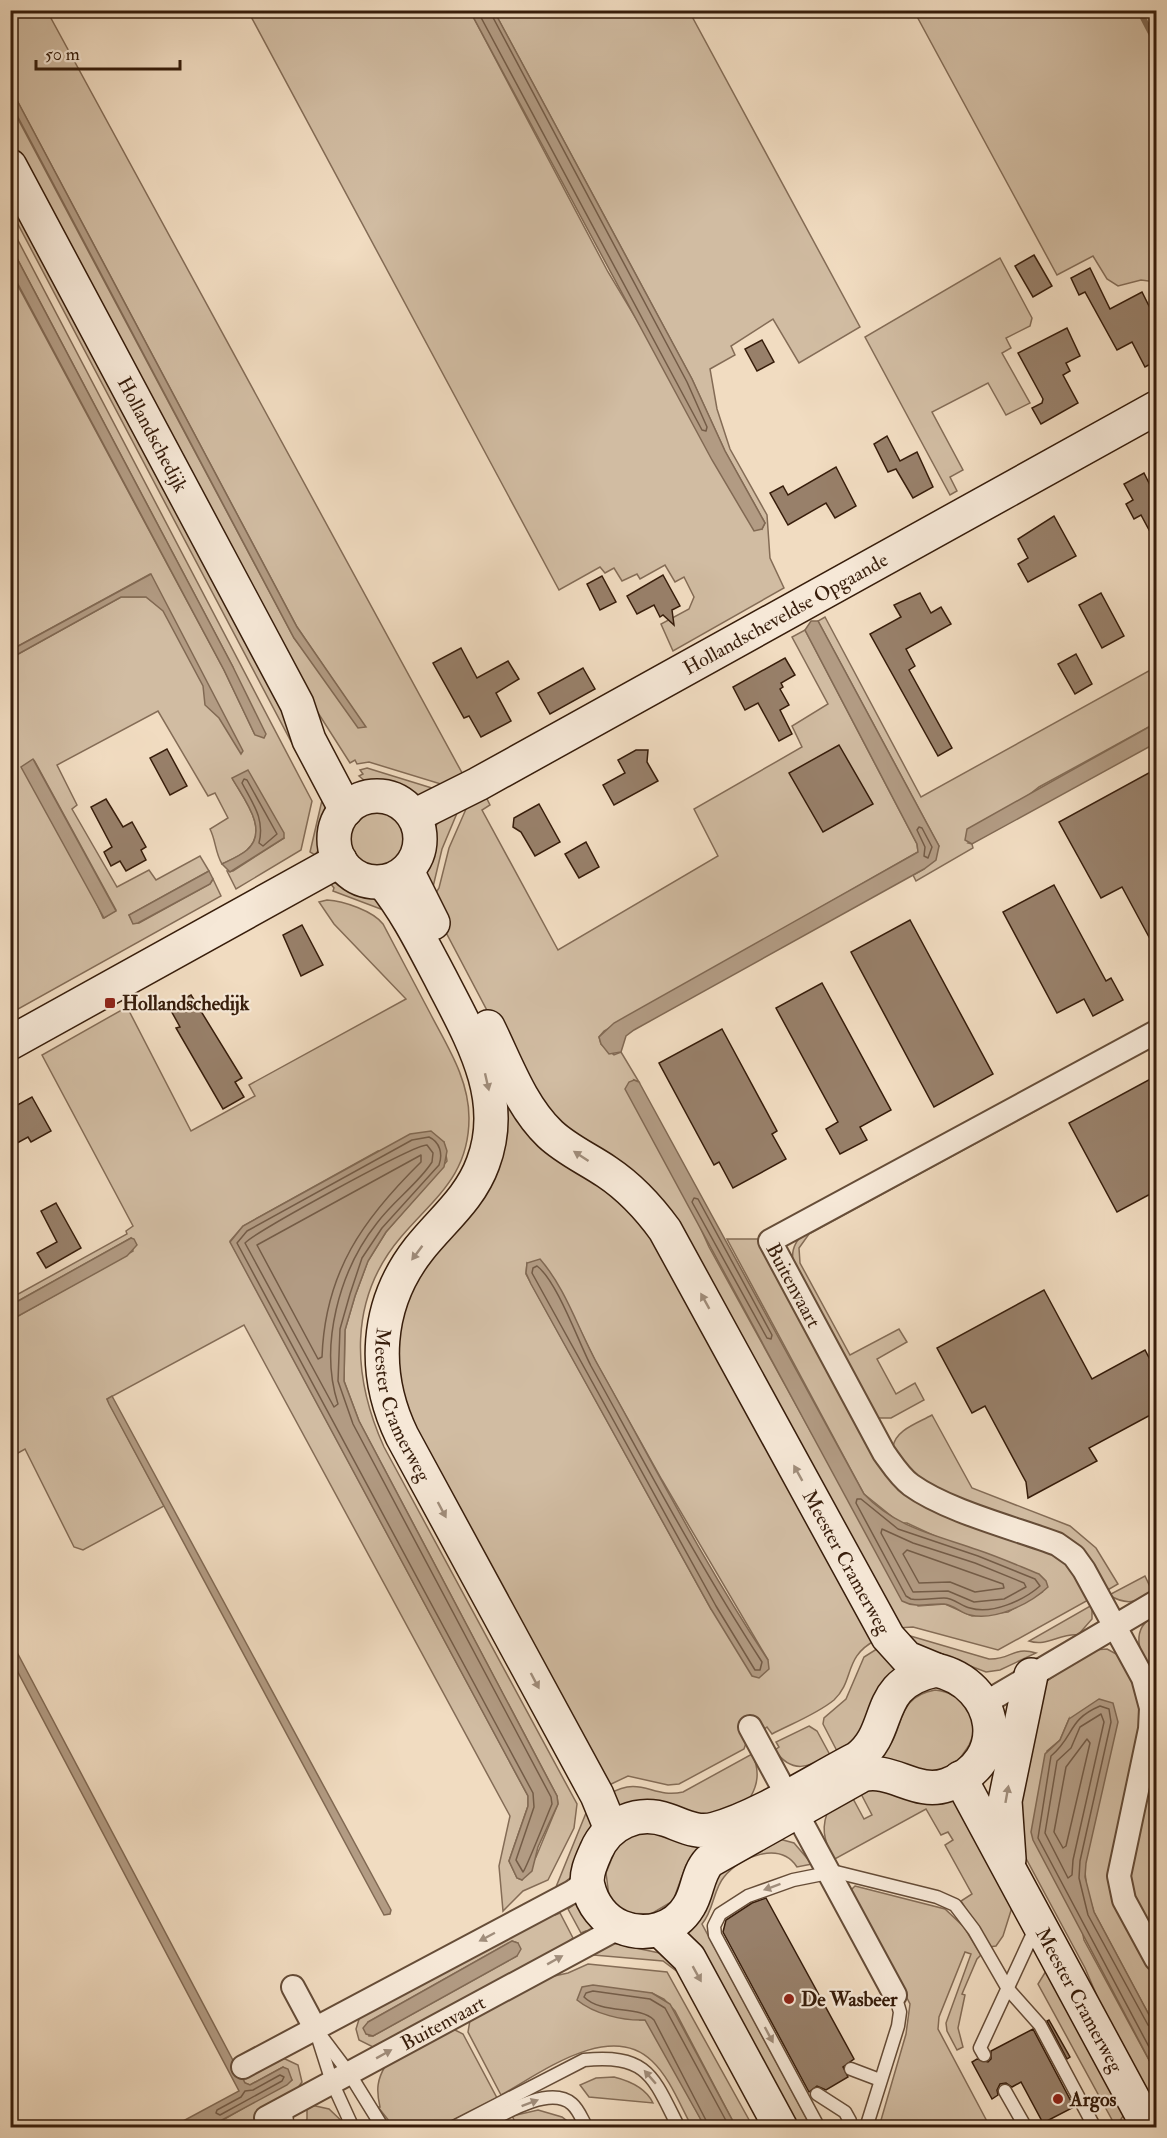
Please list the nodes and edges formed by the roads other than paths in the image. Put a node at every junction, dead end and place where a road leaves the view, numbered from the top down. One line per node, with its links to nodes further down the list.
1 (10, 165): 3 (main road, Hollandschedijk)
2 (1156, 408): 4 (main road, Hollandscheveldse Opgaande)
3 (357, 803): 4 (main road); 5 (main road)
4 (414, 816): 6 (main road)
5 (340, 860): 6 (main road); 8 (main road)
6 (395, 876): 11 (main road, Meester Cramerweg, one-way to 6); 17 (main road, Meester Cramerweg, one-way to 17)
7 (1156, 1032): 10 (street, Buitenvaart)
8 (10, 1043)
9 (1156, 1602): 10 (street)
10 (1114, 1625): 12 (street); 24 (street, Buitenvaart)
11 (936, 1670): 13 (main road, Meester Cramerweg); 16 (main road)
12 (1031, 1675): 13 (street); 19 (main road, one-way to 12)
13 (985, 1704): 15 (main road)
14 (750, 1727): 16 (street)
15 (960, 1778): 16 (main road); 19 (main road, Meester Cramerweg)
16 (792, 1804): 17 (main road); 18 (street); 23 (main road)
17 (611, 1829): 20 (main road)
18 (828, 1873): 26 (lane); 27 (street); 45 (lane, one-way to 45)
19 (1010, 1873): 21 (main road, Meester Cramerweg)
20 (587, 1881): 22 (main road); 28 (street, one-way to 28)
21 (1037, 1924): 26 (lane); 50 (main road, Meester Cramerweg)
22 (620, 1927): 23 (main road); 33 (street, Buitenvaart, one-way to 22)
23 (660, 1930): 44 (main road, one-way to 44)
24 (1156, 1959)
25 (293, 1987): 28 (street)
26 (1008, 1989): 29 (lane); 49 (lane)
27 (895, 1995): 32 (lane)
28 (315, 2028): 30 (street); 33 (lane); 33 (lane)
29 (984, 2055)
30 (243, 2067)
31 (851, 2070): 32 (lane)
32 (880, 2080): 47 (lane)
33 (340, 2083): 36 (street, Buitenvaart); 37 (lane); 38 (lane); 39 (lane)
34 (1005, 2091): 48 (lane)
35 (817, 2094): 46 (lane)
36 (280, 2118)
37 (353, 2127)
38 (360, 2127)
39 (383, 2127)
40 (452, 2127): 43 (lane, one-way to 40)
41 (477, 2127): 42 (lane, one-way to 42)
42 (587, 2127)
43 (679, 2127)
44 (781, 2127)
45 (819, 2127)
46 (848, 2127)
47 (866, 2127)
48 (1026, 2127)
49 (1095, 2127)
50 (1149, 2127)

